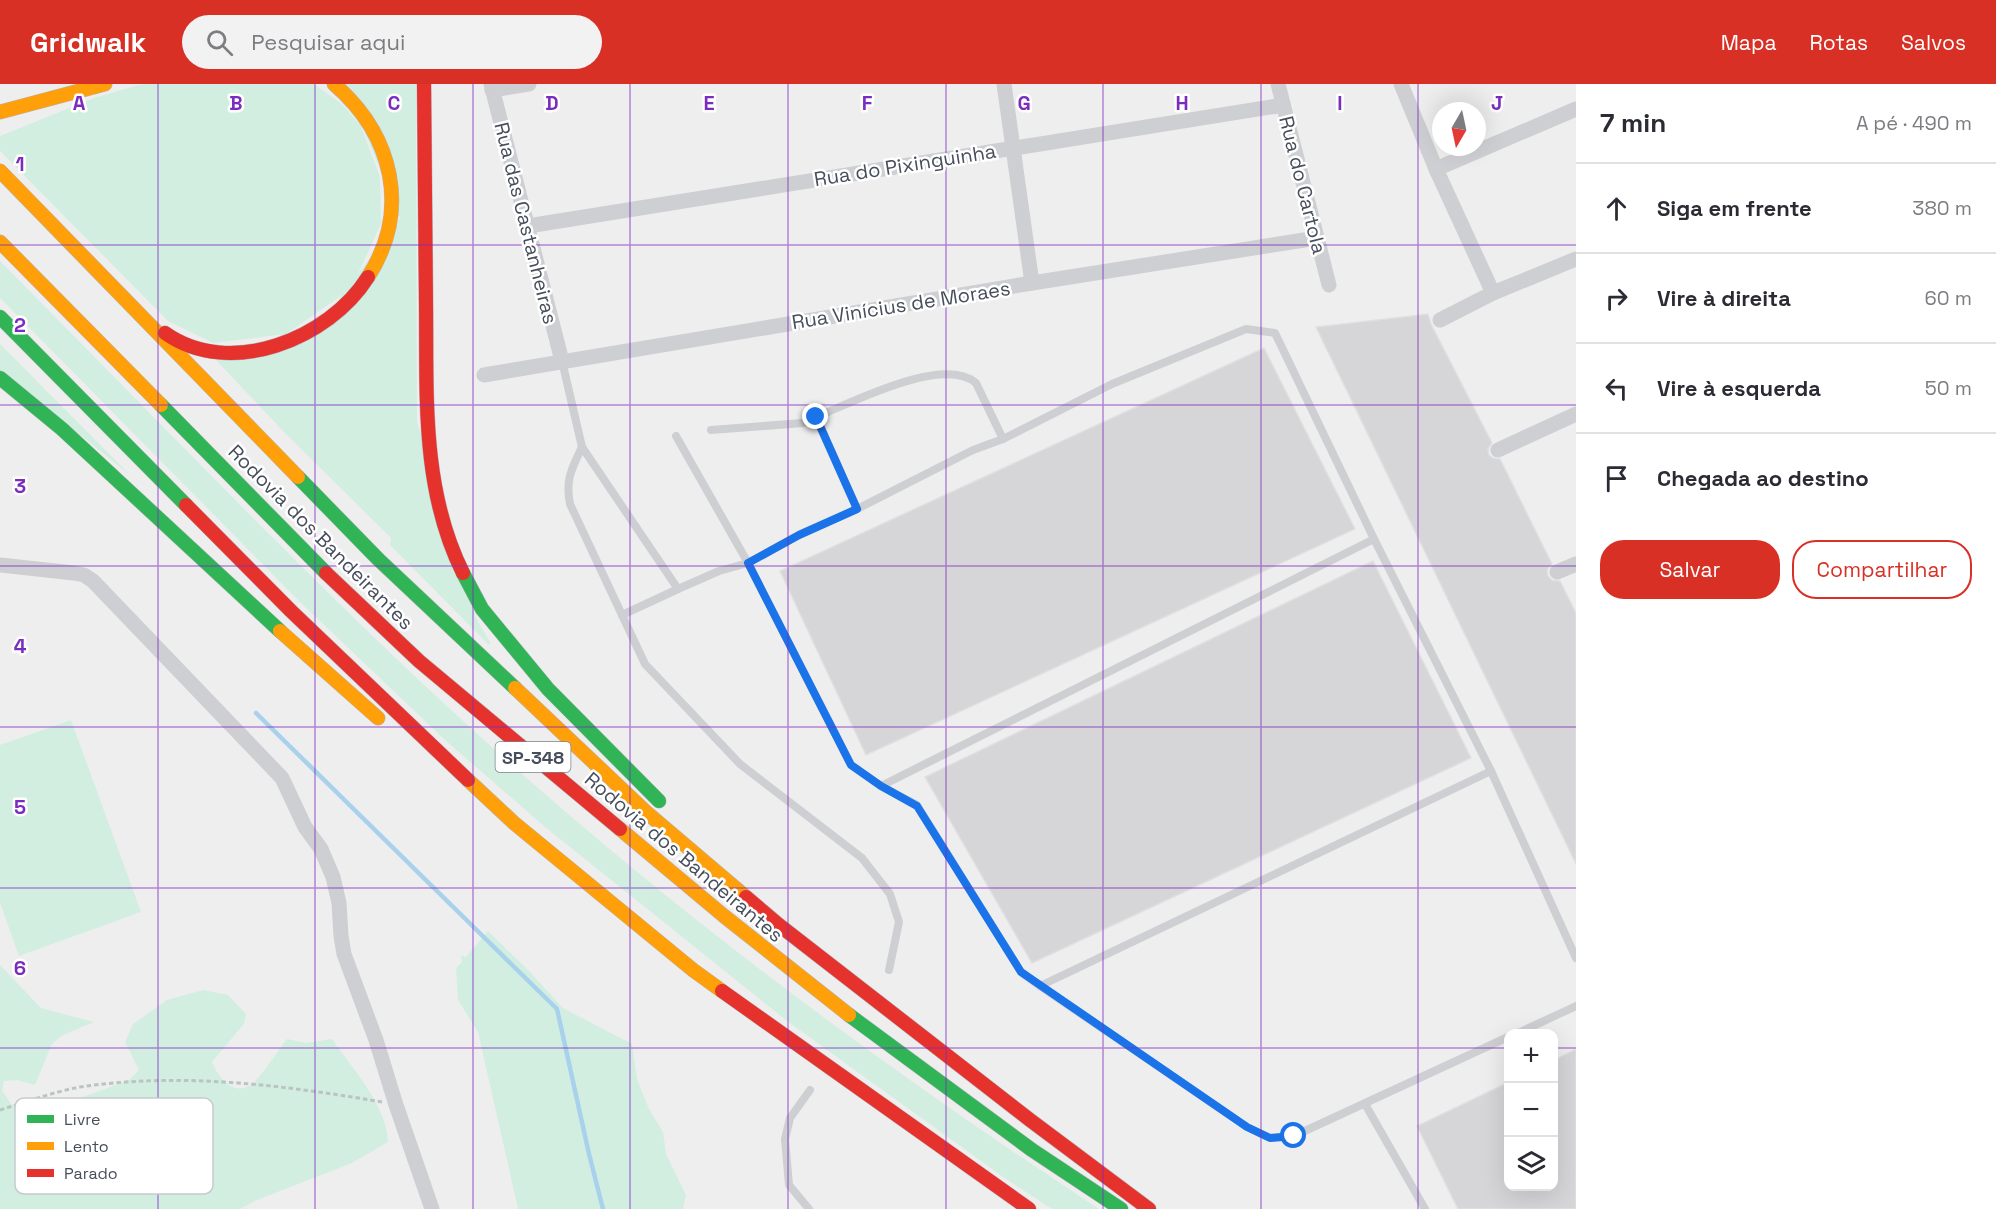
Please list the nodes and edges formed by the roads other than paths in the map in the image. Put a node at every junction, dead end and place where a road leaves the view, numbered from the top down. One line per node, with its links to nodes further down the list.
1 (54, 84): 12 (highway)
2 (105, 84): 12 (highway)
3 (334, 84): 22 (highway)
4 (424, 84): 48 (highway)
5 (529, 84): 9 (street)
6 (1004, 84): 13 (street)
7 (1278, 84): 10 (street, Rua do Cartola)
8 (1401, 84): 14 (street)
9 (492, 87): 16 (street, Rua das Castanheiras)
10 (1283, 105): 13 (street, Rua do Pixinguinha); 17 (street, Rua do Cartola)
11 (1576, 109): 14 (street)
12 (0, 110)
13 (1011, 148): 16 (street, Rua do Pixinguinha); 20 (street)
14 (1436, 169): 23 (street)
15 (2, 173): 22 (highway)
16 (528, 226): 26 (street, Rua das Castanheiras)
17 (1317, 238): 20 (street, Rua Vinícius de Moraes); 21 (street, Rua do Cartola)
18 (0, 242): 63 (highway, Rodovia dos Bandeirantes / SP-348)
19 (1576, 259): 23 (street)
20 (1032, 283): 26 (street, Rua Vinícius de Moraes)
21 (1329, 285)
22 (119, 293): 51 (highway)
23 (1493, 294): 25 (street)
24 (0, 317): 49 (highway, SP-348)
25 (1440, 320)
26 (562, 361): 27 (street, Rua Vinícius de Moraes); 34 (lane)
27 (484, 375)
28 (0, 378): 44 (highway)
29 (1576, 414): 35 (street)
30 (802, 423): 31 (lane)
31 (711, 430)
32 (676, 436): 38 (lane)
33 (1003, 439): 36 (lane); 36 (lane); 37 (lane)
34 (582, 447): 42 (lane); 43 (lane)
35 (1498, 450)
36 (857, 509): 38 (lane)
37 (1374, 539): 46 (lane); 47 (lane)
38 (748, 563): 42 (lane); 47 (lane)
39 (1576, 564): 41 (street)
40 (0, 565): 60 (street)
41 (1557, 572)
42 (678, 589): 43 (lane)
43 (622, 615): 53 (lane)
44 (386, 725)
45 (404, 739): 49 (highway)
46 (1491, 771): 52 (lane); 54 (lane)
47 (881, 786): 54 (lane)
48 (667, 810)
49 (514, 823): 62 (highway, SP-348)
50 (683, 826): 51 (highway)
51 (779, 925): 64 (highway)
52 (1576, 958)
53 (890, 970)
54 (1040, 986): 59 (lane)
55 (1576, 1006): 56 (lane)
56 (1527, 1029)
57 (1504, 1039): 59 (lane)
58 (810, 1090): 61 (lane)
59 (1365, 1104): 65 (lane)
60 (432, 1209)
61 (809, 1209)
62 (1029, 1209)
63 (1121, 1209)
64 (1149, 1209)
65 (1425, 1209)

